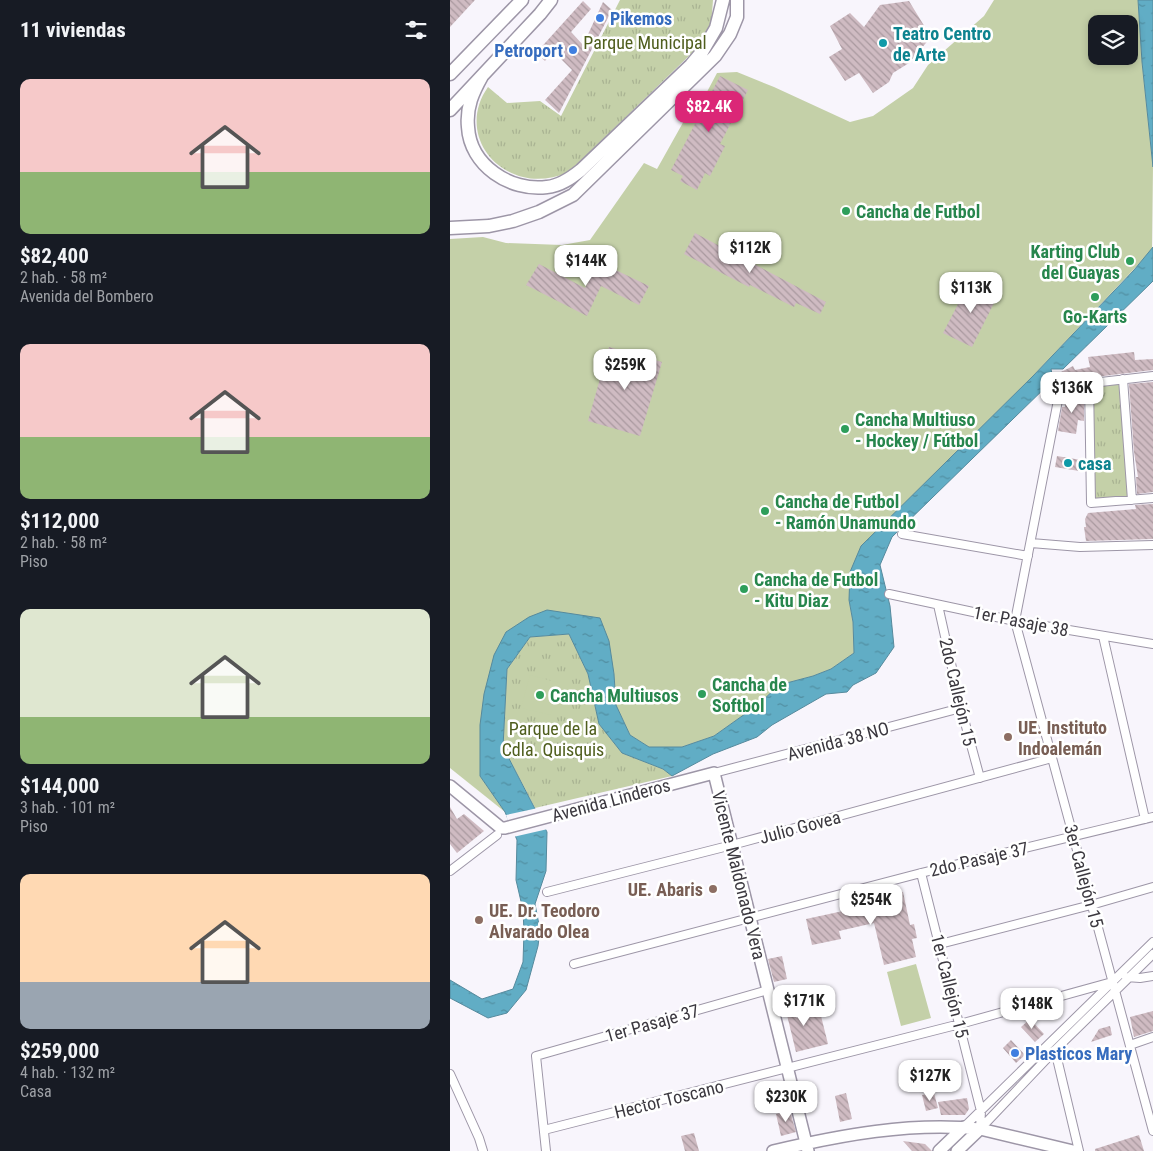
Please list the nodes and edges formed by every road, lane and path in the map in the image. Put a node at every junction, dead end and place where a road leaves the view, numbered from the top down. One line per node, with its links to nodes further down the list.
1 (511, 0): 8 (main road)
2 (522, 0): 8 (main road)
3 (551, 0): 10 (main road)
4 (723, 0): 10 (main road)
5 (737, 0): 7 (main road)
6 (743, 0): 7 (street)
7 (737, 17): 12 (main road)
8 (502, 21): 9 (main road)
9 (450, 74)
10 (482, 76): 11 (main road)
11 (450, 110)
12 (450, 228)
13 (1153, 376): 14 (street)
14 (1123, 379): 15 (street); 17 (street)
15 (1089, 383): 17 (street); 19 (street)
16 (1153, 498): 17 (street)
17 (1132, 500)
18 (902, 534): 21 (street)
19 (1031, 543): 20 (street); 21 (street)
20 (1153, 545)
21 (1028, 556): 24 (street)
22 (889, 594): 23 (street, 1er Pasaje 38)
23 (938, 605): 24 (street, 1er Pasaje 38); 27 (street, 2do Callejón 15)
24 (1015, 620): 25 (street, 1er Pasaje 38); 28 (street, 3er Callejón 15)
25 (1103, 636): 26 (street, 1er Pasaje 38); 32 (street)
26 (1153, 644)
27 (961, 708): 29 (street, Avenida 38 NO); 30 (street, 2do Callejón 15)
28 (1052, 758): 30 (street, Julio Govea); 34 (street, 3er Callejón 15)
29 (714, 773): 31 (street, Avenida Linderos); 35 (street, Vicente Maldonado Vera)
30 (980, 778): 35 (street, Julio Govea)
31 (450, 786)
32 (1149, 818): 34 (street, 2do Pasaje 37)
33 (497, 834): 36 (street)
34 (1074, 837): 37 (street, 2do Pasaje 37); 40 (street, 3er Callejón 15)
35 (732, 845): 39 (street, Julio Govea); 41 (street, Vicente Maldonado Vera)
36 (450, 871)
37 (921, 873): 41 (street, 2do Pasaje 37); 43 (street, 1er Callejón 15)
38 (1153, 887): 40 (street)
39 (547, 892)
40 (1091, 905): 43 (street); 49 (street, 3er Callejón 15)
41 (750, 919): 45 (street, 2do Pasaje 37); 50 (street, Vicente Maldonado Vera)
42 (1153, 942): 46 (street)
43 (940, 944): 52 (street, 1er Callejón 15)
44 (1153, 954): 48 (street)
45 (574, 964)
46 (1120, 975): 48 (street); 49 (street)
47 (1153, 976): 48 (street)
48 (1128, 978): 51 (street)
49 (1112, 982): 51 (street, 3er Callejón 15); 52 (street, Hector Toscano); 59 (street)
50 (768, 990): 56 (street, Vicente Maldonado Vera); 62 (street, 1er Pasaje 37)
51 (1115, 991): 54 (street, 3er Callejón 15); 55 (street)
52 (960, 1024): 56 (street, Hector Toscano); 59 (street, 1er Callejón 15)
53 (1153, 1037): 54 (street)
54 (1130, 1044): 58 (street, 3er Callejón 15)
55 (1056, 1050): 61 (street); 71 (street)
56 (787, 1069): 62 (street, Hector Toscano); 64 (street, Vicente Maldonado Vera)
57 (450, 1074): 65 (street)
58 (1149, 1103): 63 (street, 3er Callejón 15)
59 (981, 1111): 60 (street); 61 (street, 1er Callejón 15)
60 (964, 1127): 61 (street); 64 (street); 68 (street)
61 (980, 1129): 69 (street); 70 (street)
62 (544, 1130): 66 (street)
63 (1153, 1132)
64 (807, 1147): 67 (street)
65 (484, 1151)
66 (546, 1151)
67 (773, 1151)
68 (939, 1151)
69 (957, 1151)
70 (1073, 1151)
71 (1079, 1151)

